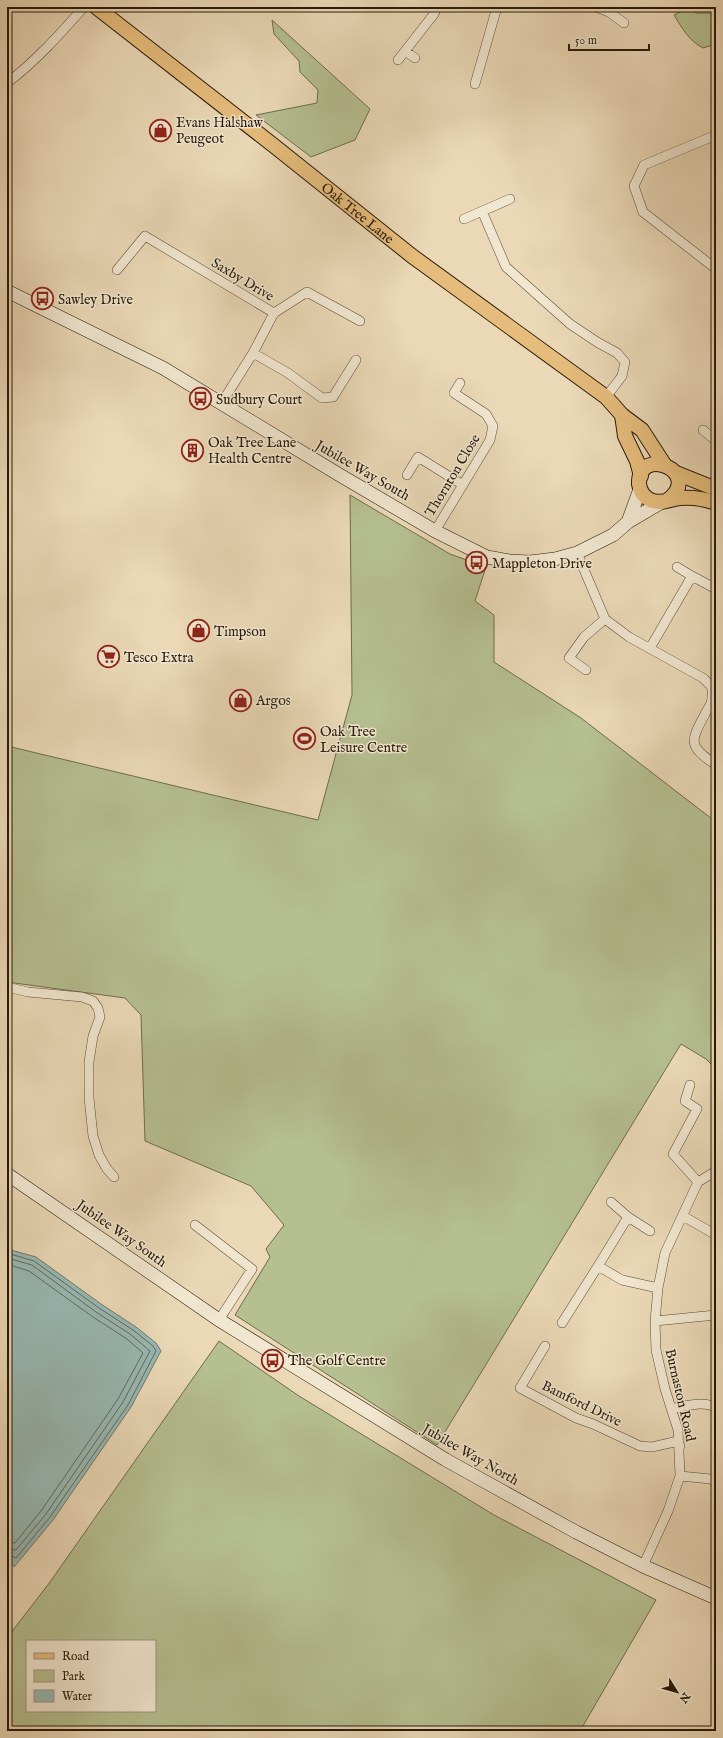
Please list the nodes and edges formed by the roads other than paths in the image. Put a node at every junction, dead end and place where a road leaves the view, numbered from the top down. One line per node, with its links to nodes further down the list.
1 (84, 7): 11 (street)
2 (96, 7): 25 (main road, Oak Tree Lane)
3 (437, 7): 8 (street)
4 (497, 7): 12 (street)
5 (596, 7): 6 (street)
6 (611, 10): 7 (street)
7 (624, 23)
8 (406, 51): 9 (street); 10 (street)
9 (415, 58)
10 (398, 60)
11 (7, 83)
12 (475, 84)
13 (716, 135): 17 (street)
14 (510, 198): 15 (street)
15 (482, 211): 16 (street); 25 (street)
16 (464, 218)
17 (716, 269)
18 (117, 270): 20 (street, Saxby Drive)
19 (7, 291): 26 (street, Jubilee Way South)
20 (274, 313): 21 (street); 22 (street, Saxby Drive)
21 (360, 321)
22 (253, 353): 23 (street); 26 (street, Saxby Drive)
23 (356, 360)
24 (460, 383): 34 (street, Thornton Close)
25 (606, 397): 27 (main road, Oak Tree Lane)
26 (221, 404): 39 (street, Jubilee Way South)
27 (622, 415): 30 (main road, Oak Tree Lane); 33 (main road)
28 (703, 430): 29 (street)
29 (716, 441)
30 (664, 464): 31 (main road, Oak Tree Lane); 33 (main road)
31 (676, 473): 35 (main road, Oak Tree Lane); 36 (main road)
32 (407, 475): 34 (street)
33 (640, 482): 36 (main road); 38 (street, Jubilee Way South)
34 (463, 484): 39 (street, Thornton Close)
35 (716, 489)
36 (665, 501): 37 (main road); 38 (street, Jubilee Way South)
37 (716, 503)
38 (628, 522): 40 (street, Jubilee Way South)
39 (435, 531): 40 (street, Jubilee Way South)
40 (578, 553): 44 (street)
41 (677, 567): 42 (street)
42 (692, 576): 43 (street); 45 (street)
43 (716, 589)
44 (605, 619): 45 (street); 46 (street)
45 (650, 648): 47 (street)
46 (586, 670)
47 (714, 686): 48 (street)
48 (716, 765)
49 (7, 987): 53 (street)
50 (690, 1086): 54 (street)
51 (716, 1171): 54 (street)
52 (7, 1174): 64 (street, Jubilee Way South)
53 (114, 1177)
54 (698, 1182): 56 (street, Burnaston Road)
55 (611, 1202): 57 (street)
56 (683, 1216): 60 (street); 62 (street, Burnaston Road)
57 (628, 1217): 59 (street); 61 (street)
58 (195, 1225): 64 (street)
59 (650, 1231)
60 (716, 1235)
61 (598, 1266): 62 (street); 66 (street)
62 (658, 1288): 65 (street, Burnaston Road)
63 (716, 1315): 65 (street)
64 (219, 1320): 73 (street, Jubilee Way North)
65 (655, 1321): 69 (street, Burnaston Road)
66 (562, 1323)
67 (545, 1346): 70 (street, Bamford Drive)
68 (716, 1408): 69 (street)
69 (671, 1409): 70 (street, Burnaston Road)
70 (680, 1446): 71 (street, Burnaston Road)
71 (680, 1476): 72 (street); 73 (street, Burnaston Road)
72 (716, 1483)
73 (643, 1566): 74 (street, Jubilee Way North)
74 (716, 1598)

